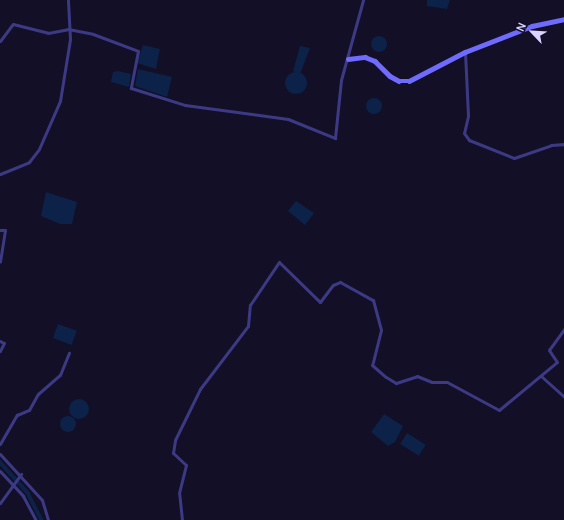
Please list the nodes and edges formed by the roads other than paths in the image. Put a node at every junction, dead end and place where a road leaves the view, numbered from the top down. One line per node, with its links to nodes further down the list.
1 (68, 0): 4 (street)
2 (363, 0): 7 (street)
3 (564, 19): 6 (street)
4 (68, 29): 5 (street); 7 (street); 9 (street)
5 (0, 41)
6 (465, 52): 7 (street); 8 (street)
7 (348, 59)
8 (564, 144)
9 (0, 174)
10 (0, 230): 11 (street)
11 (0, 262)
12 (564, 329): 16 (street)
13 (0, 341): 14 (street)
14 (0, 351)
15 (69, 353): 18 (street)
16 (541, 376): 17 (street); 26 (street)
17 (564, 398)
18 (0, 444)
19 (0, 454): 21 (street)
20 (0, 471): 22 (street)
21 (21, 474): 22 (street); 25 (street)
22 (12, 483): 23 (street); 24 (street)
23 (0, 503)
24 (36, 520)
25 (48, 520)
26 (182, 520)

